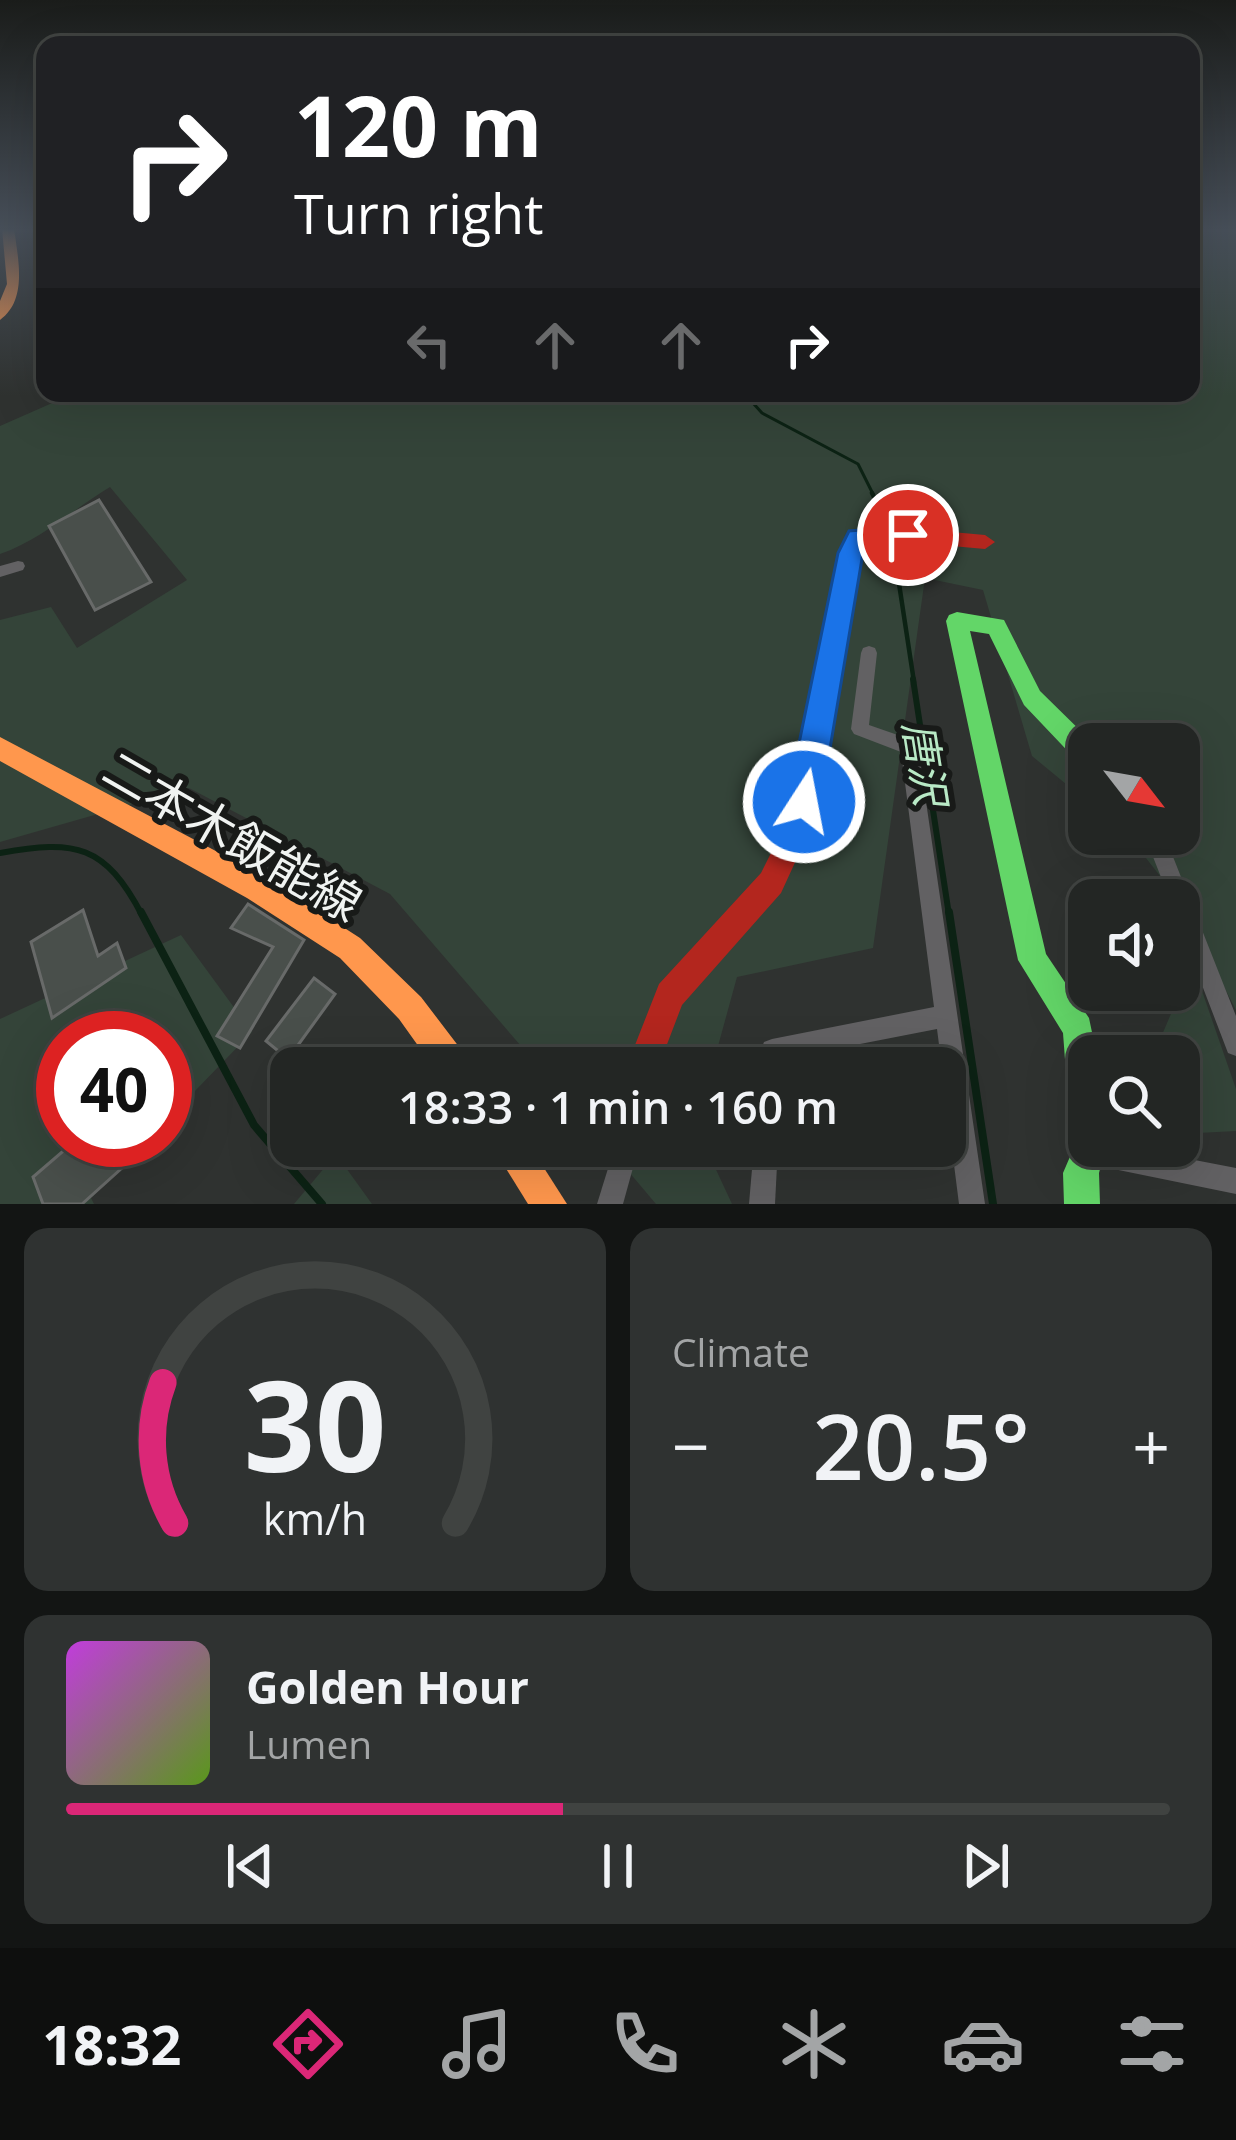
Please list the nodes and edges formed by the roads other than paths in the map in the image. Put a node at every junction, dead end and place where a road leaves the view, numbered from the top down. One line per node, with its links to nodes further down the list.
1 (14, 284): 2 (street)
2 (0, 316)
3 (985, 542): 14 (street)
4 (19, 566): 5 (street)
5 (0, 572)
6 (869, 653): 10 (street)
7 (1068, 737): 11 (street)
8 (0, 748): 13 (street, 二本木飯能線)
9 (1162, 855): 12 (street)
10 (945, 1016): 15 (street); 25 (street)
11 (1079, 1035)
12 (1236, 1045)
13 (439, 1047)
14 (650, 1047)
15 (787, 1047)
16 (523, 1167): 22 (street)
17 (621, 1167): 23 (street)
18 (765, 1167): 24 (street)
19 (1083, 1167): 26 (street)
20 (1165, 1167): 21 (street)
21 (1236, 1181)
22 (548, 1204)
23 (610, 1204)
24 (762, 1204)
25 (972, 1204)
26 (1082, 1204)

